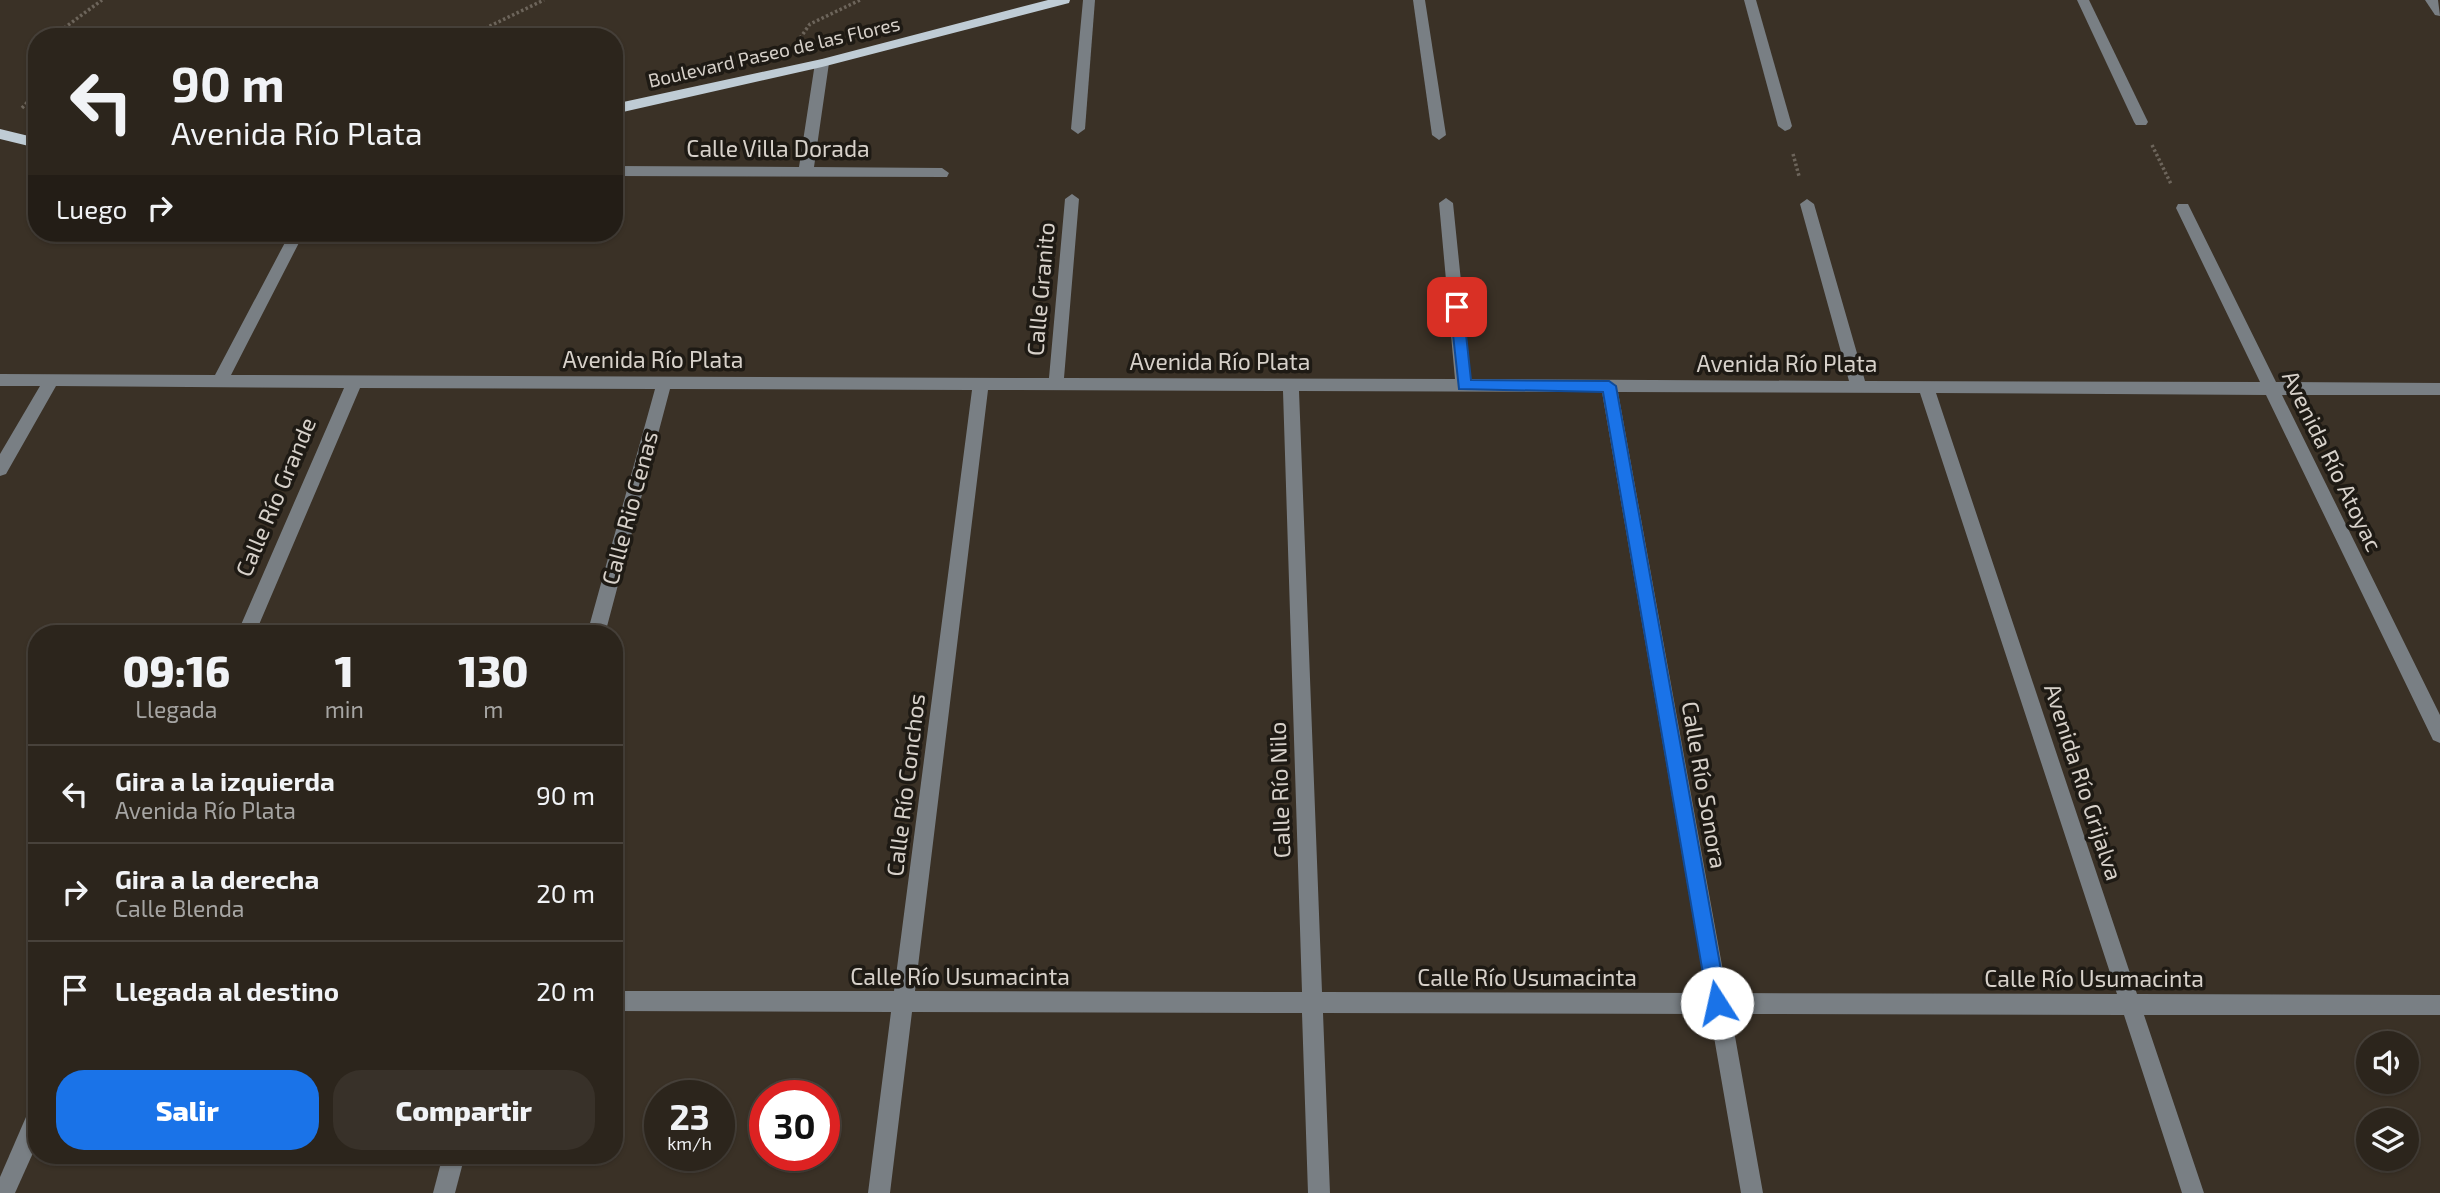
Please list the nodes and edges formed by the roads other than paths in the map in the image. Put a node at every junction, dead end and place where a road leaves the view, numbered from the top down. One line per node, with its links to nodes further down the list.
1 (1064, 0): 8 (main road, Boulevard Paseo de las Flores)
2 (1089, 0): 12 (street)
3 (1419, 0): 14 (street)
4 (1749, 0): 11 (street)
5 (2083, 0): 10 (street)
6 (2431, 0): 7 (street)
7 (2440, 12)
8 (822, 64): 9 (main road, Boulevard Paseo de las Flores); 17 (street)
9 (623, 107)
10 (2141, 122)
11 (1785, 126)
12 (1078, 129)
13 (0, 134): 15 (main road)
14 (1438, 135)
15 (28, 141)
16 (623, 171): 17 (street, Calle Villa Dorada)
17 (806, 172): 18 (street, Calle Villa Dorada)
18 (942, 173)
19 (1072, 199): 30 (street, Calle Granito)
20 (1446, 204): 32 (street)
21 (1807, 204): 34 (street)
22 (2183, 208): 36 (street, Avenida Río Atoyac)
23 (292, 242): 26 (street)
24 (0, 380): 25 (street, Avenida Río Plata)
25 (52, 380): 26 (street, Avenida Río Plata); 38 (street)
26 (220, 381): 27 (street, Avenida Río Plata)
27 (355, 381): 28 (street, Avenida Río Plata); 39 (street, Calle Río Grande)
28 (664, 383): 29 (street, Avenida Río Plata); 40 (street, Calle Rio Cenas)
29 (981, 383): 30 (street, Avenida Río Plata); 43 (street, Calle Río Conchos)
30 (1056, 384): 31 (street, Avenida Río Plata)
31 (1291, 385): 32 (street, Avenida Río Plata); 44 (street, Calle Río Nilo)
32 (1464, 385): 33 (street, Avenida Río Plata)
33 (1609, 386): 34 (street, Avenida Río Plata); 45 (street, Calle Río Sonora)
34 (1859, 387): 35 (street, Avenida Río Plata)
35 (1926, 387): 36 (street, Avenida Río Plata); 46 (street, Avenida Río Grijalva)
36 (2271, 388): 37 (street, Avenida Río Plata); 41 (street, Avenida Río Atoyac)
37 (2440, 389)
38 (0, 469)
39 (250, 625)
40 (598, 625)
41 (2440, 734)
42 (623, 1001): 43 (street, Calle Río Usumacinta)
43 (903, 1001): 44 (street, Calle Río Usumacinta); 52 (street, Calle Río Conchos)
44 (1312, 1002): 45 (street, Calle Río Usumacinta); 53 (street, Calle Río Nilo)
45 (1717, 1003): 46 (street, Calle Río Usumacinta); 54 (street, Calle Río Sonora)
46 (2130, 1004): 47 (street, Calle Río Usumacinta); 55 (street, Avenida Río Grijalva)
47 (2440, 1005)
48 (28, 1138): 50 (street)
49 (452, 1164): 51 (street)
50 (4, 1193)
51 (444, 1193)
52 (879, 1193)
53 (1319, 1193)
54 (1752, 1193)
55 (2193, 1193)

